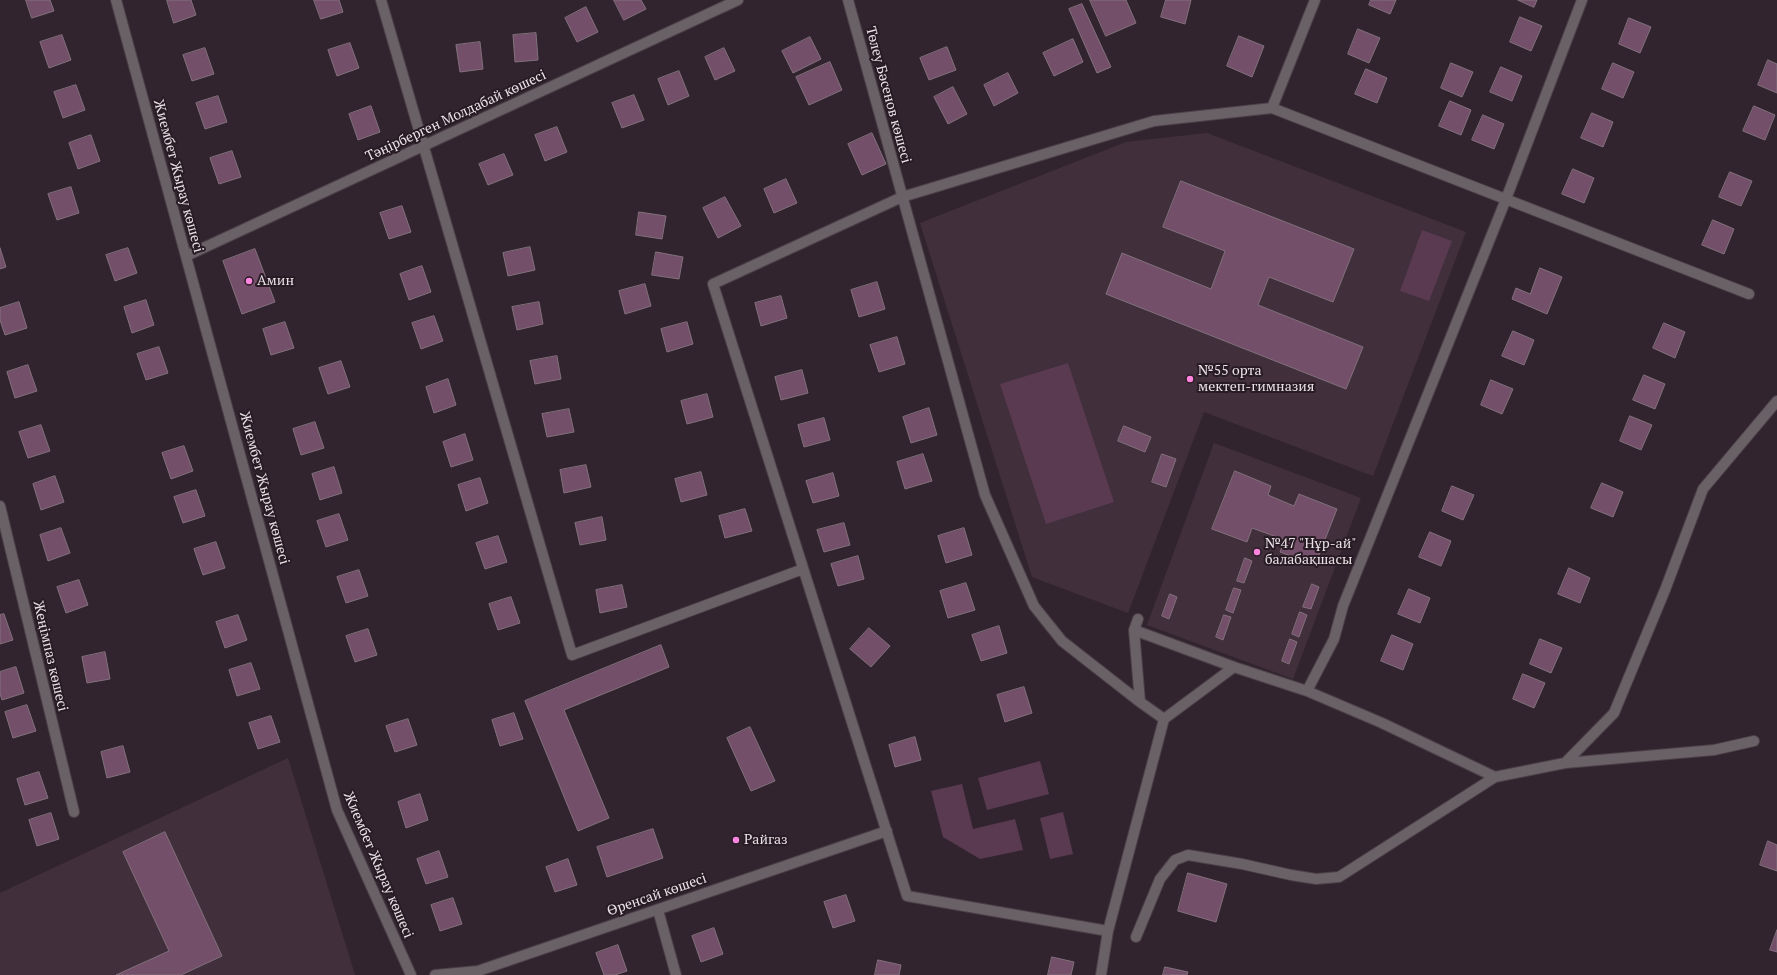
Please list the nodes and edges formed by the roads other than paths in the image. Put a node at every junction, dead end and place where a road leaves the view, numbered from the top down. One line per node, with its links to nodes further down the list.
1 (116, 0): 11 (street, Жиембет Жырау көшесі)
2 (381, 0): 8 (street)
3 (738, 0): 8 (street, Тәңірберген Молдабай көшесі)
4 (848, 0): 9 (street, Төлеу Бәсенов көшесі)
5 (1315, 0): 7 (street)
6 (1582, 0): 10 (street)
7 (1272, 108): 9 (street); 10 (street)
8 (424, 147): 11 (street, Тәңірберген Молдабай көшесі); 15 (street)
9 (902, 197): 15 (street); 20 (street, Төлеу Бәсенов көшесі)
10 (1506, 199): 12 (street); 19 (street)
11 (186, 256): 30 (street, Жиембет Жырау көшесі)
12 (1749, 294)
13 (1777, 401): 23 (street)
14 (0, 506): 25 (street, Жеңімпаз көшесі)
15 (803, 569): 26 (street)
16 (1138, 619): 17 (street)
17 (1134, 630): 18 (street); 20 (street)
18 (1234, 667): 19 (street); 21 (street)
19 (1307, 690): 24 (street)
20 (1140, 702): 21 (street, Төлеу Бәсенов көшесі)
21 (1164, 719): 28 (street)
22 (1754, 742): 23 (street)
23 (1565, 763): 24 (street)
24 (1496, 777): 29 (street)
25 (74, 812)
26 (887, 831): 27 (street, Өренсай көшесі); 28 (street)
27 (658, 910): 31 (street, Өренсай көшесі); 32 (street)
28 (1108, 930): 33 (street)
29 (1136, 938)
30 (411, 975)
31 (435, 975)
32 (676, 975)
33 (1101, 975)

